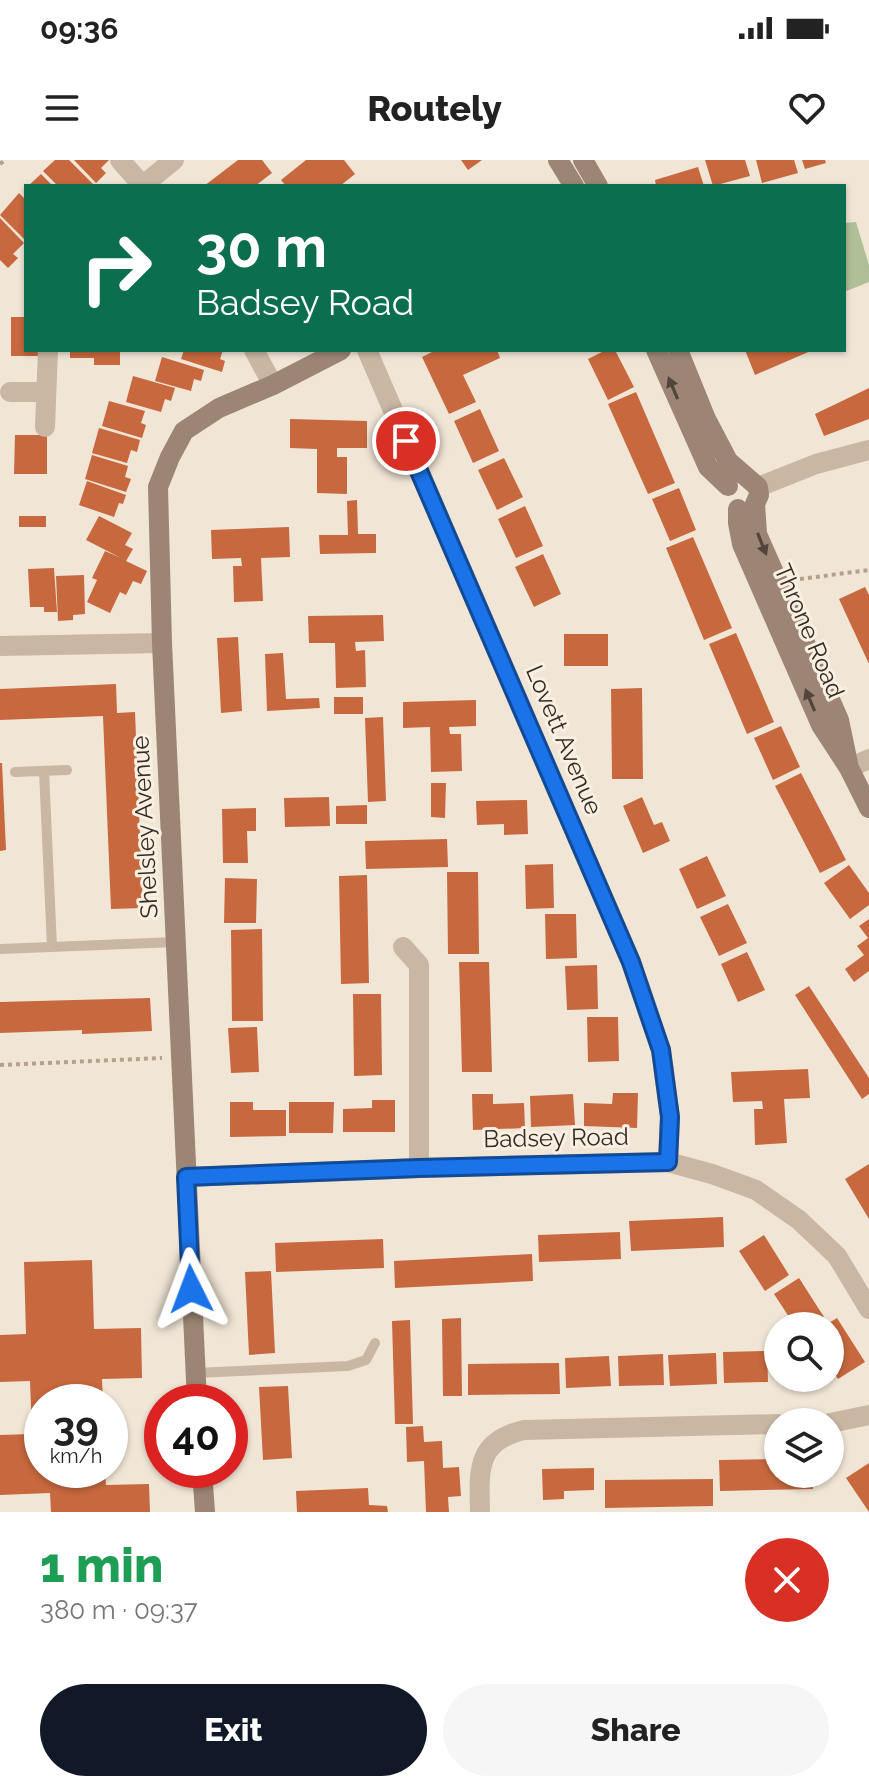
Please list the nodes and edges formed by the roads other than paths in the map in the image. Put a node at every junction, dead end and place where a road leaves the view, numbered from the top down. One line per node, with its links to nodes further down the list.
1 (120, 160): 4 (street)
2 (174, 160): 4 (street)
3 (571, 167): 5 (street)
4 (139, 184)
5 (595, 184)
6 (48, 352): 14 (street)
7 (255, 352): 12 (street)
8 (337, 352): 12 (street, Shelsley Avenue)
9 (368, 352): 30 (street, Lovett Avenue)
10 (657, 352): 17 (street, one-way to 10)
11 (679, 352): 17 (street, Throne Road)
12 (273, 385): 18 (street, Shelsley Avenue)
13 (10, 392): 14 (street)
14 (46, 392): 15 (street)
15 (45, 427)
16 (869, 450): 17 (street)
17 (745, 492): 21 (street, Throne Road, one-way to 21); 21 (street, Throne Road, one-way to 17)
18 (162, 643): 19 (street); 26 (street, Shelsley Avenue)
19 (0, 646)
20 (869, 759): 21 (street)
21 (849, 768): 25 (street, Throne Road)
22 (67, 770): 23 (lane)
23 (44, 771): 24 (lane); 27 (lane)
24 (15, 772)
25 (869, 808)
26 (176, 942): 27 (lane); 32 (street, Shelsley Avenue)
27 (52, 947): 29 (lane)
28 (403, 947): 31 (street)
29 (0, 949)
30 (668, 1162): 31 (street, Badsey Road); 33 (street, Badsey Road)
31 (419, 1168): 32 (street, Badsey Road)
32 (186, 1177): 35 (street, Shelsley Avenue)
33 (869, 1309)
34 (375, 1343): 35 (lane)
35 (196, 1373): 36 (street, Shelsley Avenue)
36 (196, 1384)
37 (869, 1415): 38 (street)
38 (844, 1420)
39 (764, 1424): 42 (street)
40 (203, 1488): 41 (street)
41 (205, 1512)
42 (480, 1512)

